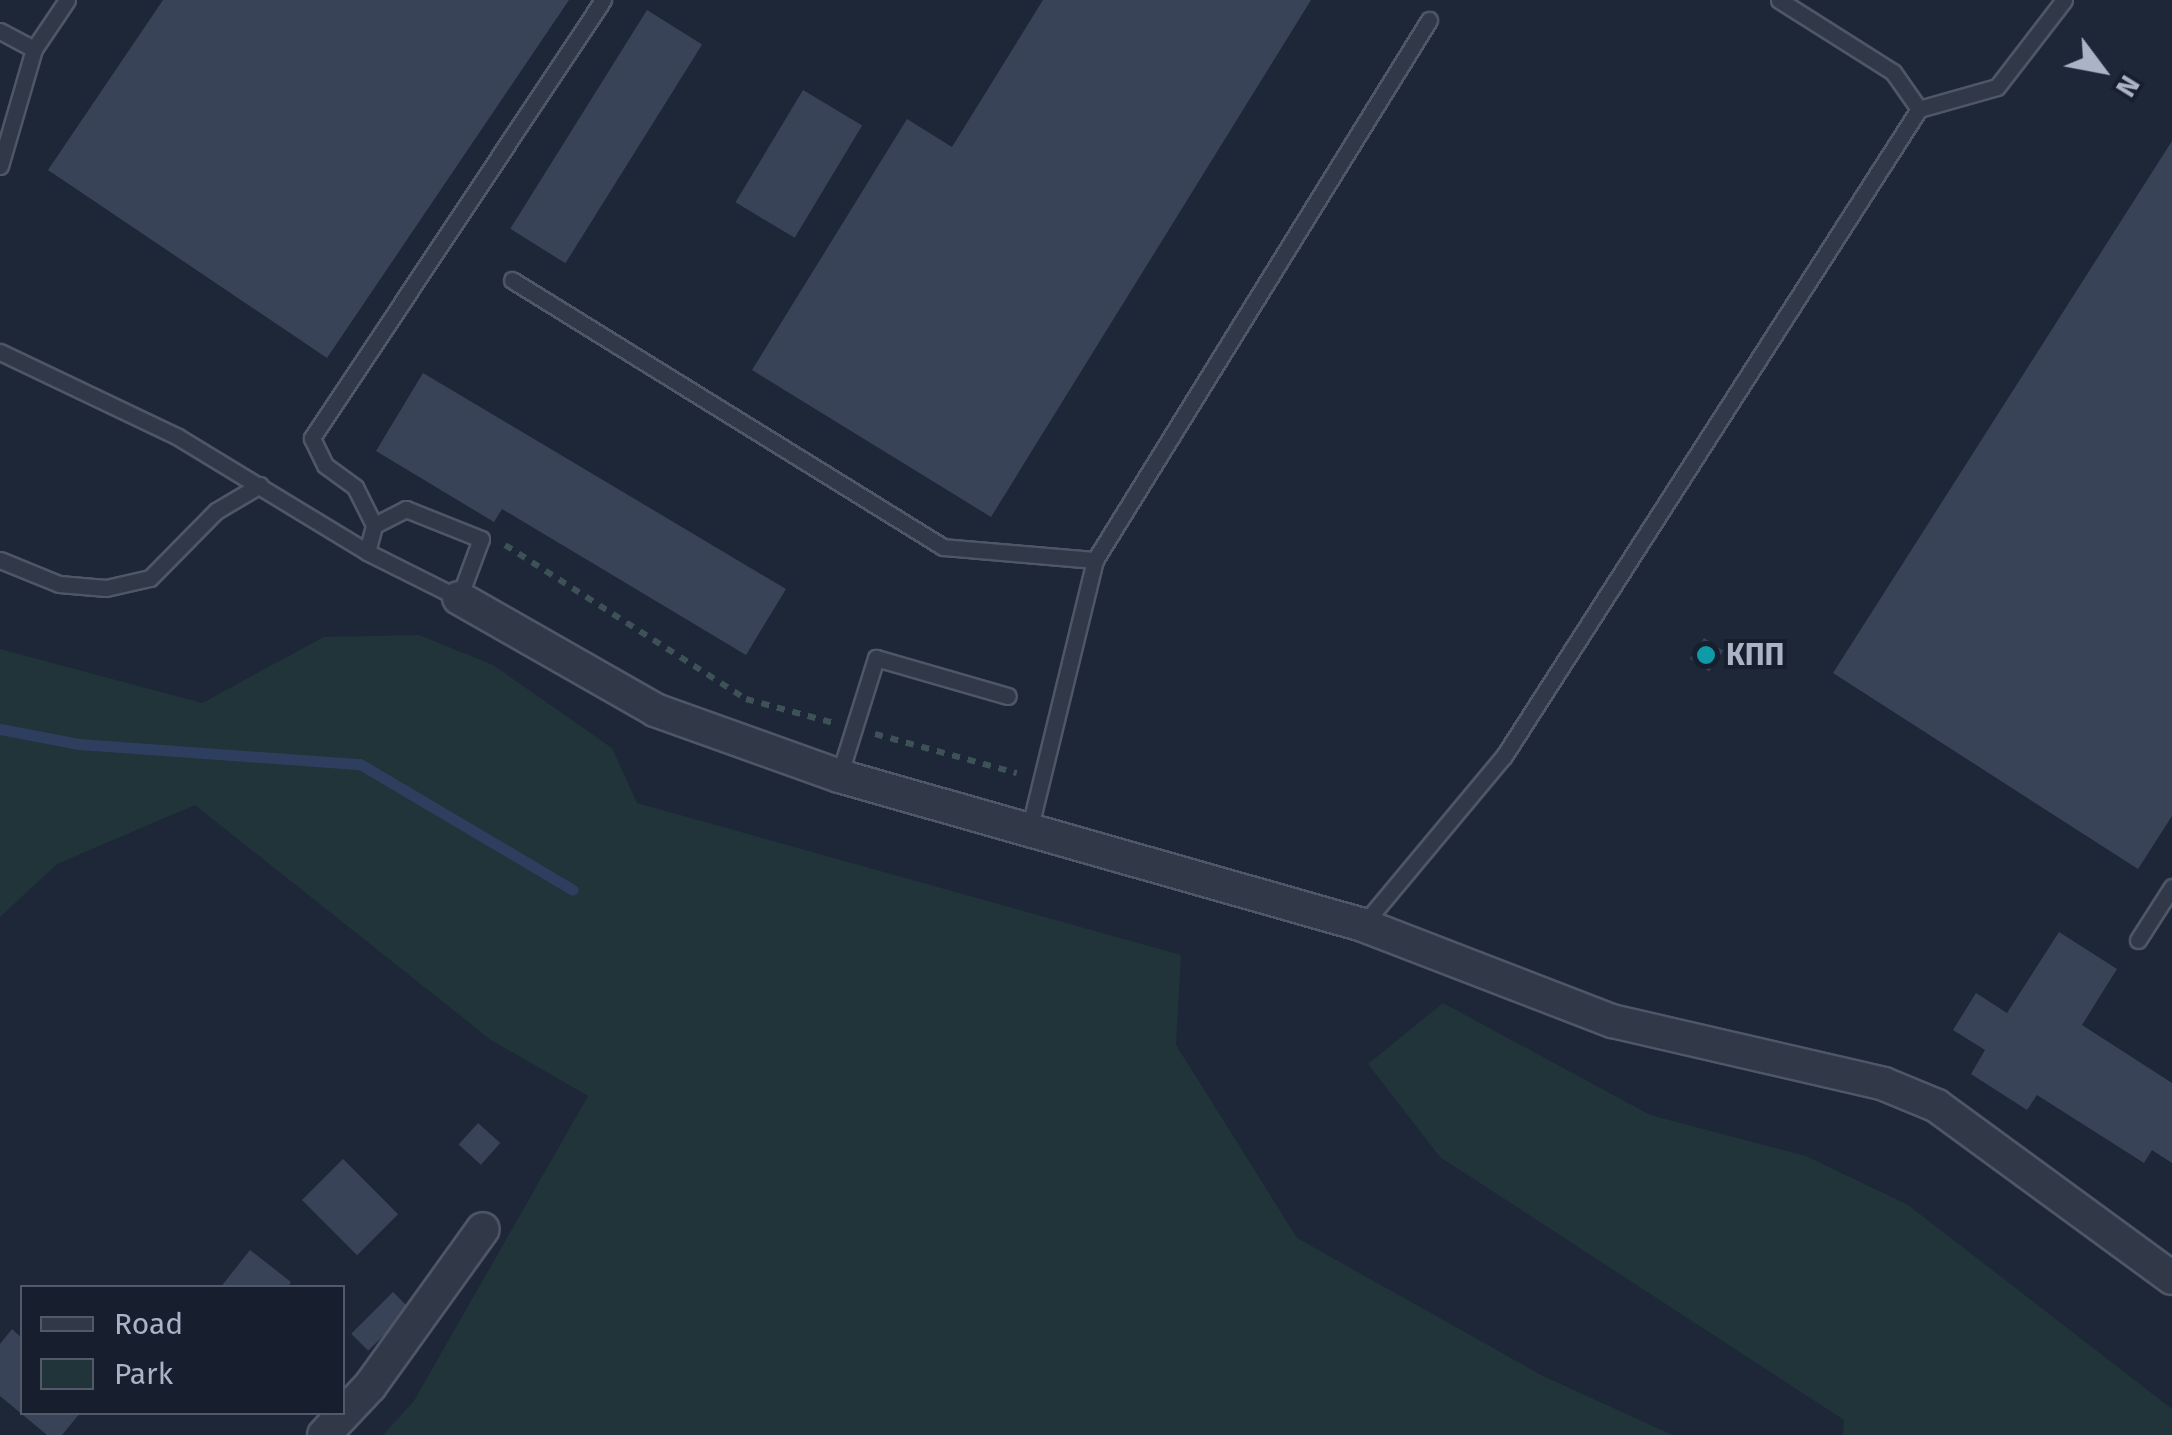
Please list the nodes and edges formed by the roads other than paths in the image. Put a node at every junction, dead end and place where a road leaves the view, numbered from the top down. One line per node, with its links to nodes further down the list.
1 (67, 0): 7 (lane)
2 (603, 0): 13 (lane)
3 (1778, 0): 8 (lane)
4 (2064, 0): 8 (lane)
5 (1429, 20): 16 (lane)
6 (0, 31): 7 (lane)
7 (34, 49): 9 (lane)
8 (1919, 109): 22 (lane)
9 (0, 166)
10 (512, 280): 16 (lane)
11 (0, 352): 12 (lane)
12 (260, 485): 14 (lane); 15 (lane)
13 (374, 525): 14 (lane); 17 (lane)
14 (367, 552): 17 (lane)
15 (0, 560)
16 (1095, 560): 20 (lane)
17 (459, 598): 19 (street)
18 (1008, 696): 19 (lane)
19 (839, 776): 20 (street)
20 (1029, 830): 22 (street)
21 (2172, 887): 23 (lane)
22 (1363, 925): 25 (street)
23 (2138, 940)
24 (482, 1229): 26 (street)
25 (2172, 1278)
26 (345, 1413)
27 (343, 1415): 28 (street)
28 (324, 1435)

